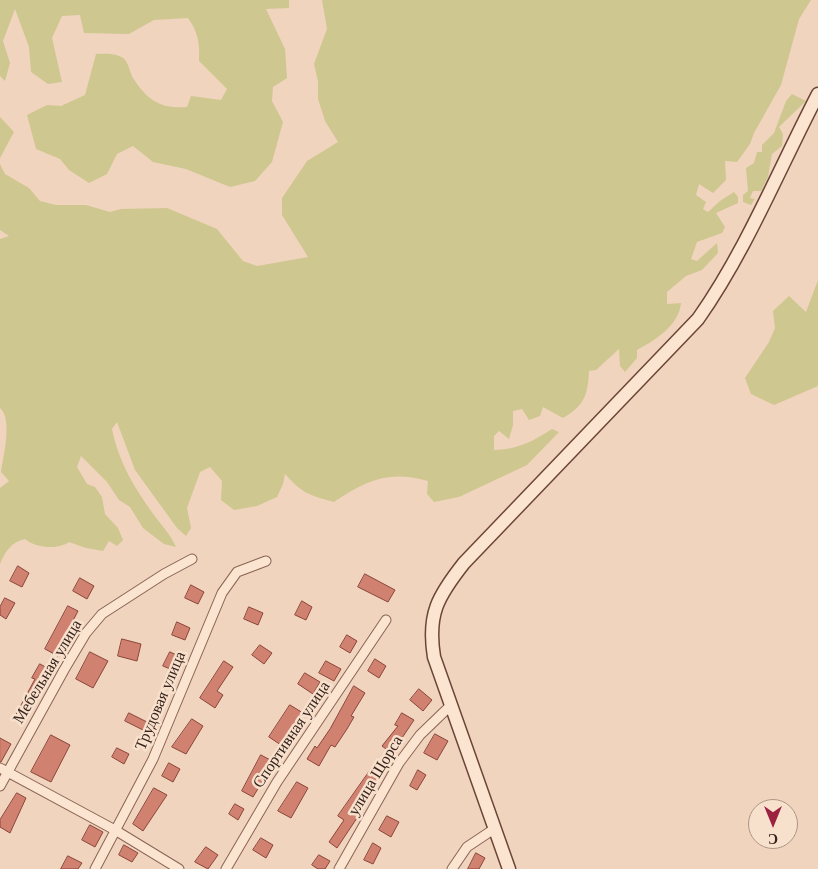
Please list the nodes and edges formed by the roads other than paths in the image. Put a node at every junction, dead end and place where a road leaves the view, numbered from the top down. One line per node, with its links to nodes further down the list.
1 (818, 94): 5 (main road)
2 (192, 559): 6 (street, Мебельная улица)
3 (266, 560): 9 (street, Трудовая улица)
4 (386, 620): 12 (street, Спортивная улица)
5 (450, 706): 8 (main road); 13 (street, улица Щорса)
6 (4, 770): 7 (street, Мебельная улица); 9 (street)
7 (0, 786)
8 (494, 829): 14 (street); 15 (main road)
9 (115, 830): 10 (street, Трудовая улица); 11 (street)
10 (95, 869)
11 (179, 869)
12 (226, 869)
13 (339, 869)
14 (452, 869)
15 (509, 869)

